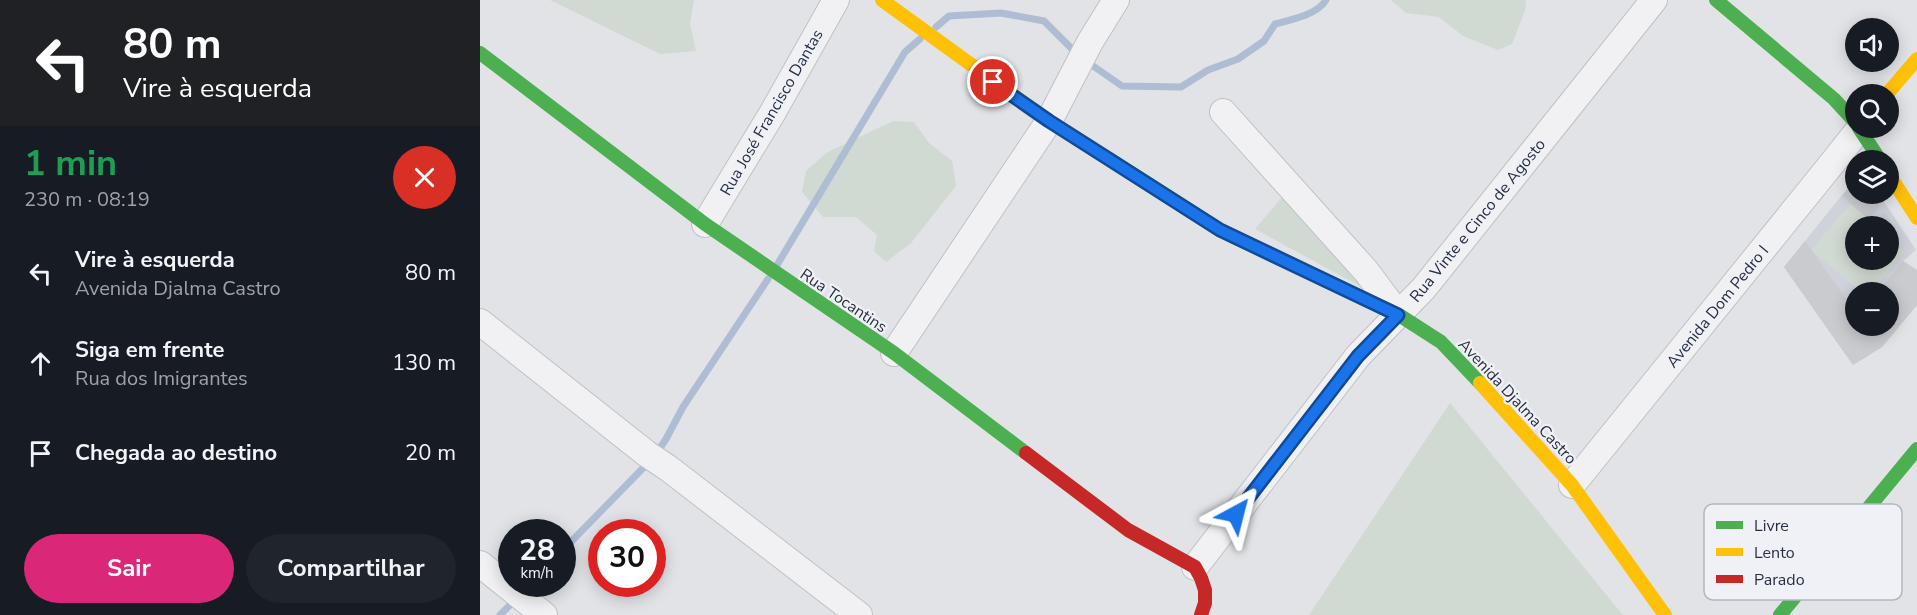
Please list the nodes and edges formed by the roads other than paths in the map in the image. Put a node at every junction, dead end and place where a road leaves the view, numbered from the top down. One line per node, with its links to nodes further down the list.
1 (836, 0): 15 (street, Rua José Francisco Dantas)
2 (882, 0): 11 (street, Avenida Djalma Castro)
3 (1116, 0): 11 (street)
4 (1654, 0): 16 (street, Rua Vinte e Cinco de Agosto)
5 (1716, 0): 9 (street)
6 (480, 53): 15 (street, Rua Tocantins)
7 (1917, 59): 8 (street)
8 (1896, 84)
9 (1845, 111)
10 (1223, 112): 16 (street)
11 (1049, 121): 16 (street, Avenida Djalma Castro); 18 (street)
12 (1852, 138): 20 (street, Avenida Dom Pedro I)
13 (1899, 190): 14 (street)
14 (1917, 218)
15 (705, 224): 18 (street, Rua Tocantins)
16 (1398, 315): 20 (street, Avenida Djalma Castro); 23 (street, Rua Vinte e Cinco de Agosto)
17 (480, 322): 26 (street)
18 (894, 353): 23 (street, Rua Tocantins)
19 (1917, 449): 21 (street)
20 (1572, 484): 28 (street, Avenida Djalma Castro)
21 (1872, 504)
22 (480, 564): 25 (street)
23 (1195, 567): 27 (street)
24 (1792, 600): 29 (street)
25 (544, 615)
26 (859, 615)
27 (1201, 615)
28 (1665, 615)
29 (1780, 615)

